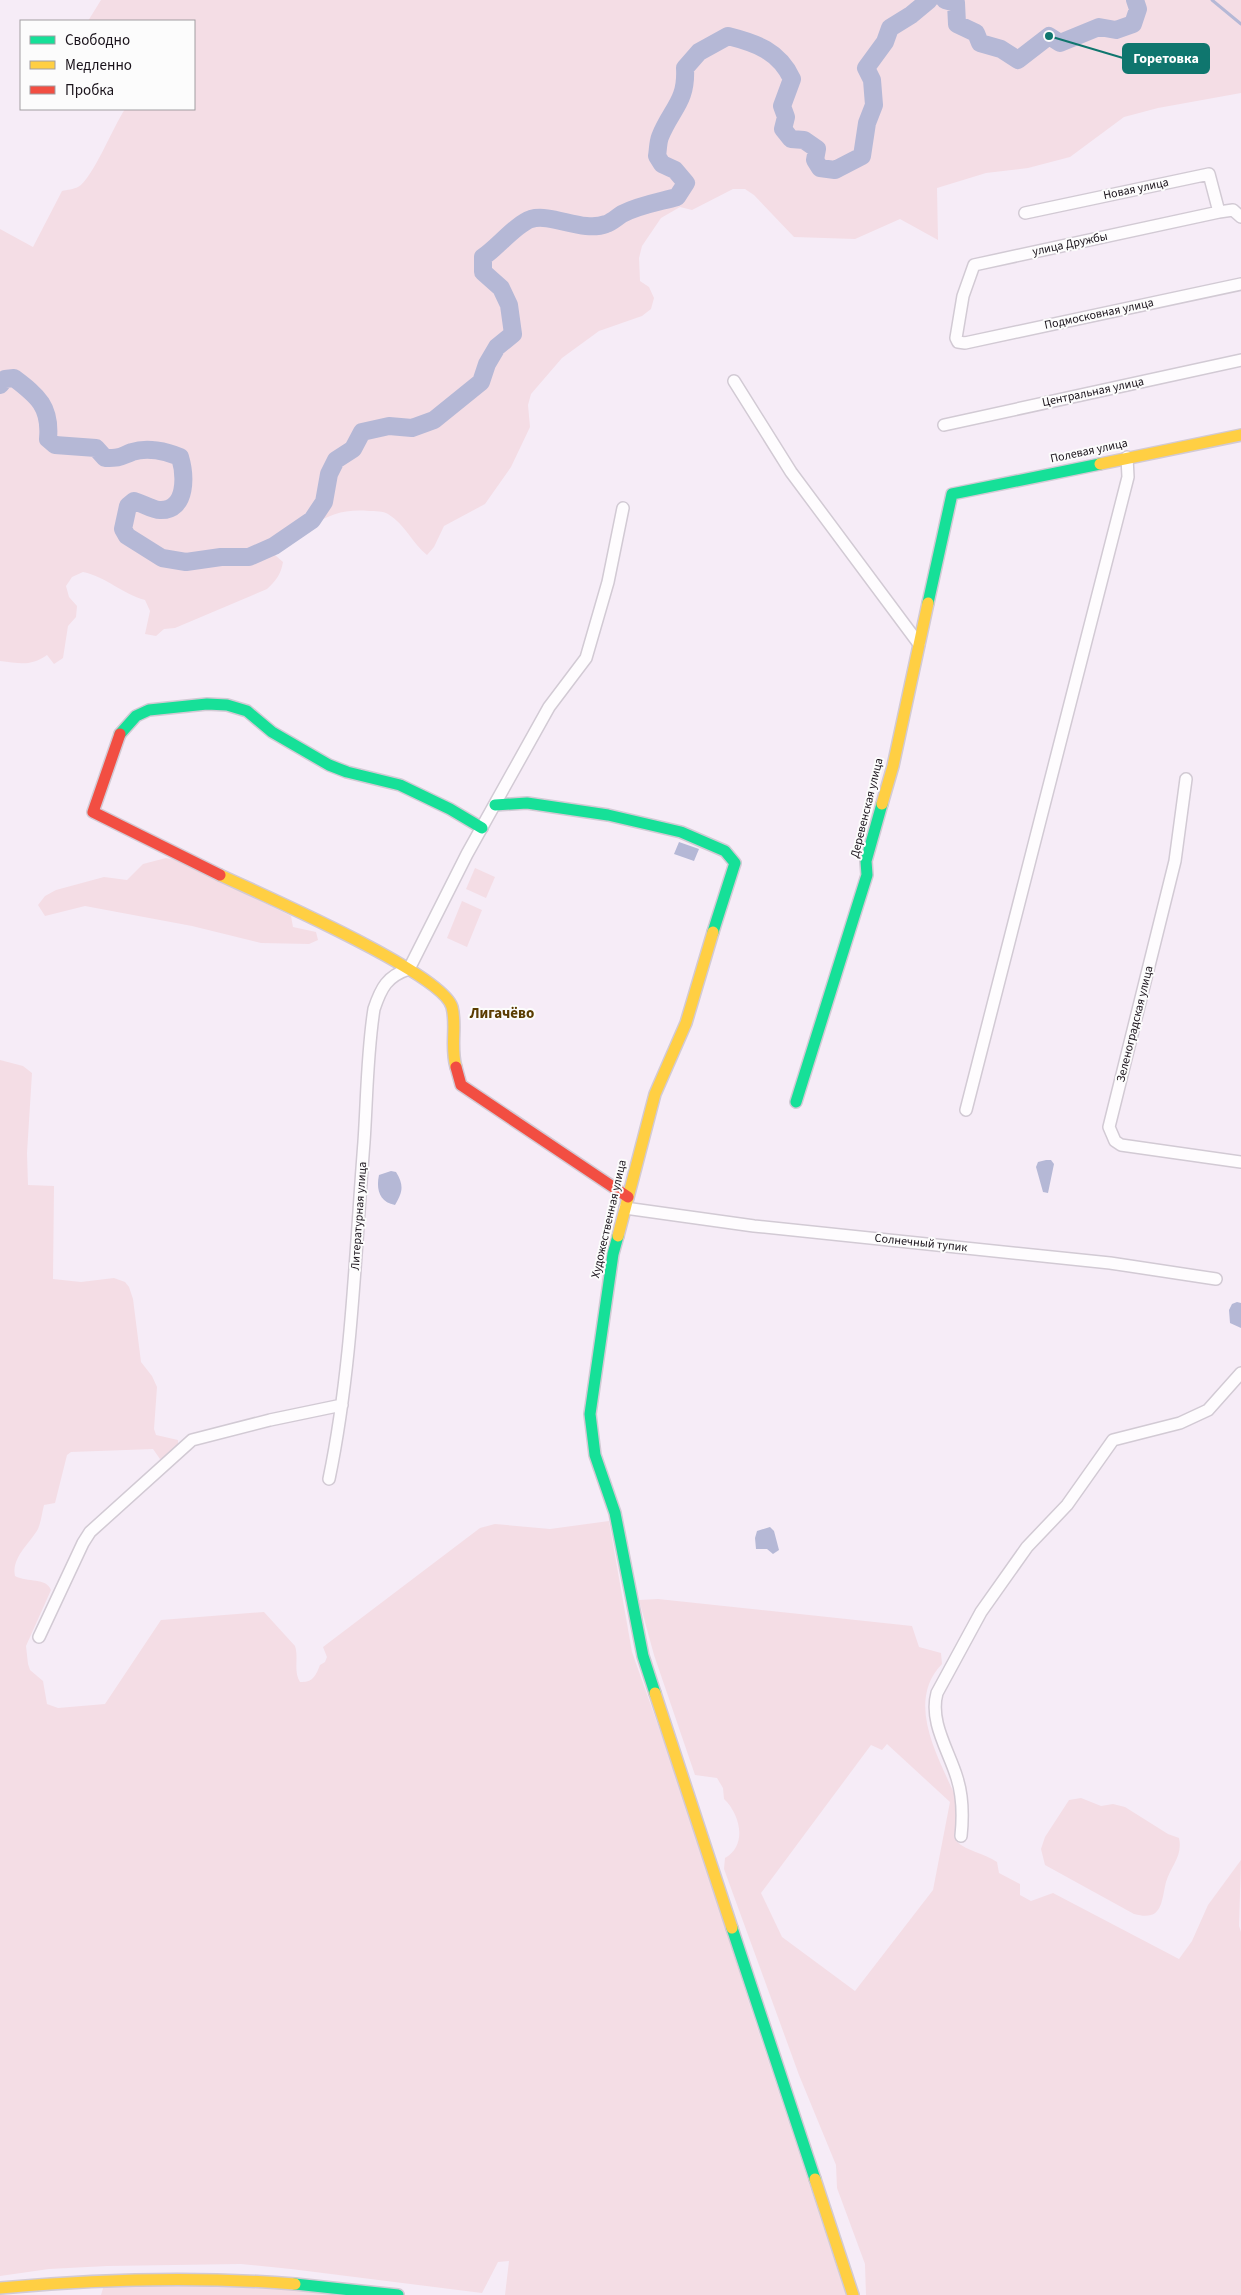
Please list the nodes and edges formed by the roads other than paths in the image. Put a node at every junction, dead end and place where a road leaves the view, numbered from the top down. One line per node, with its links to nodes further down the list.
1 (1219, 212): 2 (street, Новая улица); 3 (street, улица Дружбы); 5 (street, улица Дружбы)
2 (1025, 213)
3 (1241, 218)
4 (1241, 284): 5 (street, Подмосковная улица)
5 (958, 342)
6 (1241, 360): 8 (street, Центральная улица)
7 (734, 381): 13 (street)
8 (944, 425)
9 (1241, 435): 10 (street, Полевая улица)
10 (1127, 457): 11 (street, Полевая улица); 19 (street)
11 (948, 502): 13 (street, Деревенская улица)
12 (623, 508): 15 (street)
13 (919, 644): 18 (street, Деревенская улица)
14 (1186, 778): 20 (street, Зеленоградская улица)
15 (496, 805): 16 (street); 21 (street, Художественная улица)
16 (482, 828): 17 (street); 17 (street)
17 (409, 969): 21 (street); 25 (street, Литературная улица)
18 (796, 1102)
19 (966, 1110)
20 (1241, 1162)
21 (628, 1197): 22 (street, Художественная улица)
22 (625, 1208): 23 (street, Солнечный тупик); 31 (street, Художественная улица)
23 (1216, 1279)
24 (1241, 1373): 28 (street)
25 (342, 1405): 26 (street, Литературная улица); 27 (street)
26 (329, 1479)
27 (39, 1637)
28 (962, 1836)
29 (0, 2288): 30 (street)
30 (398, 2295)
31 (853, 2295)

